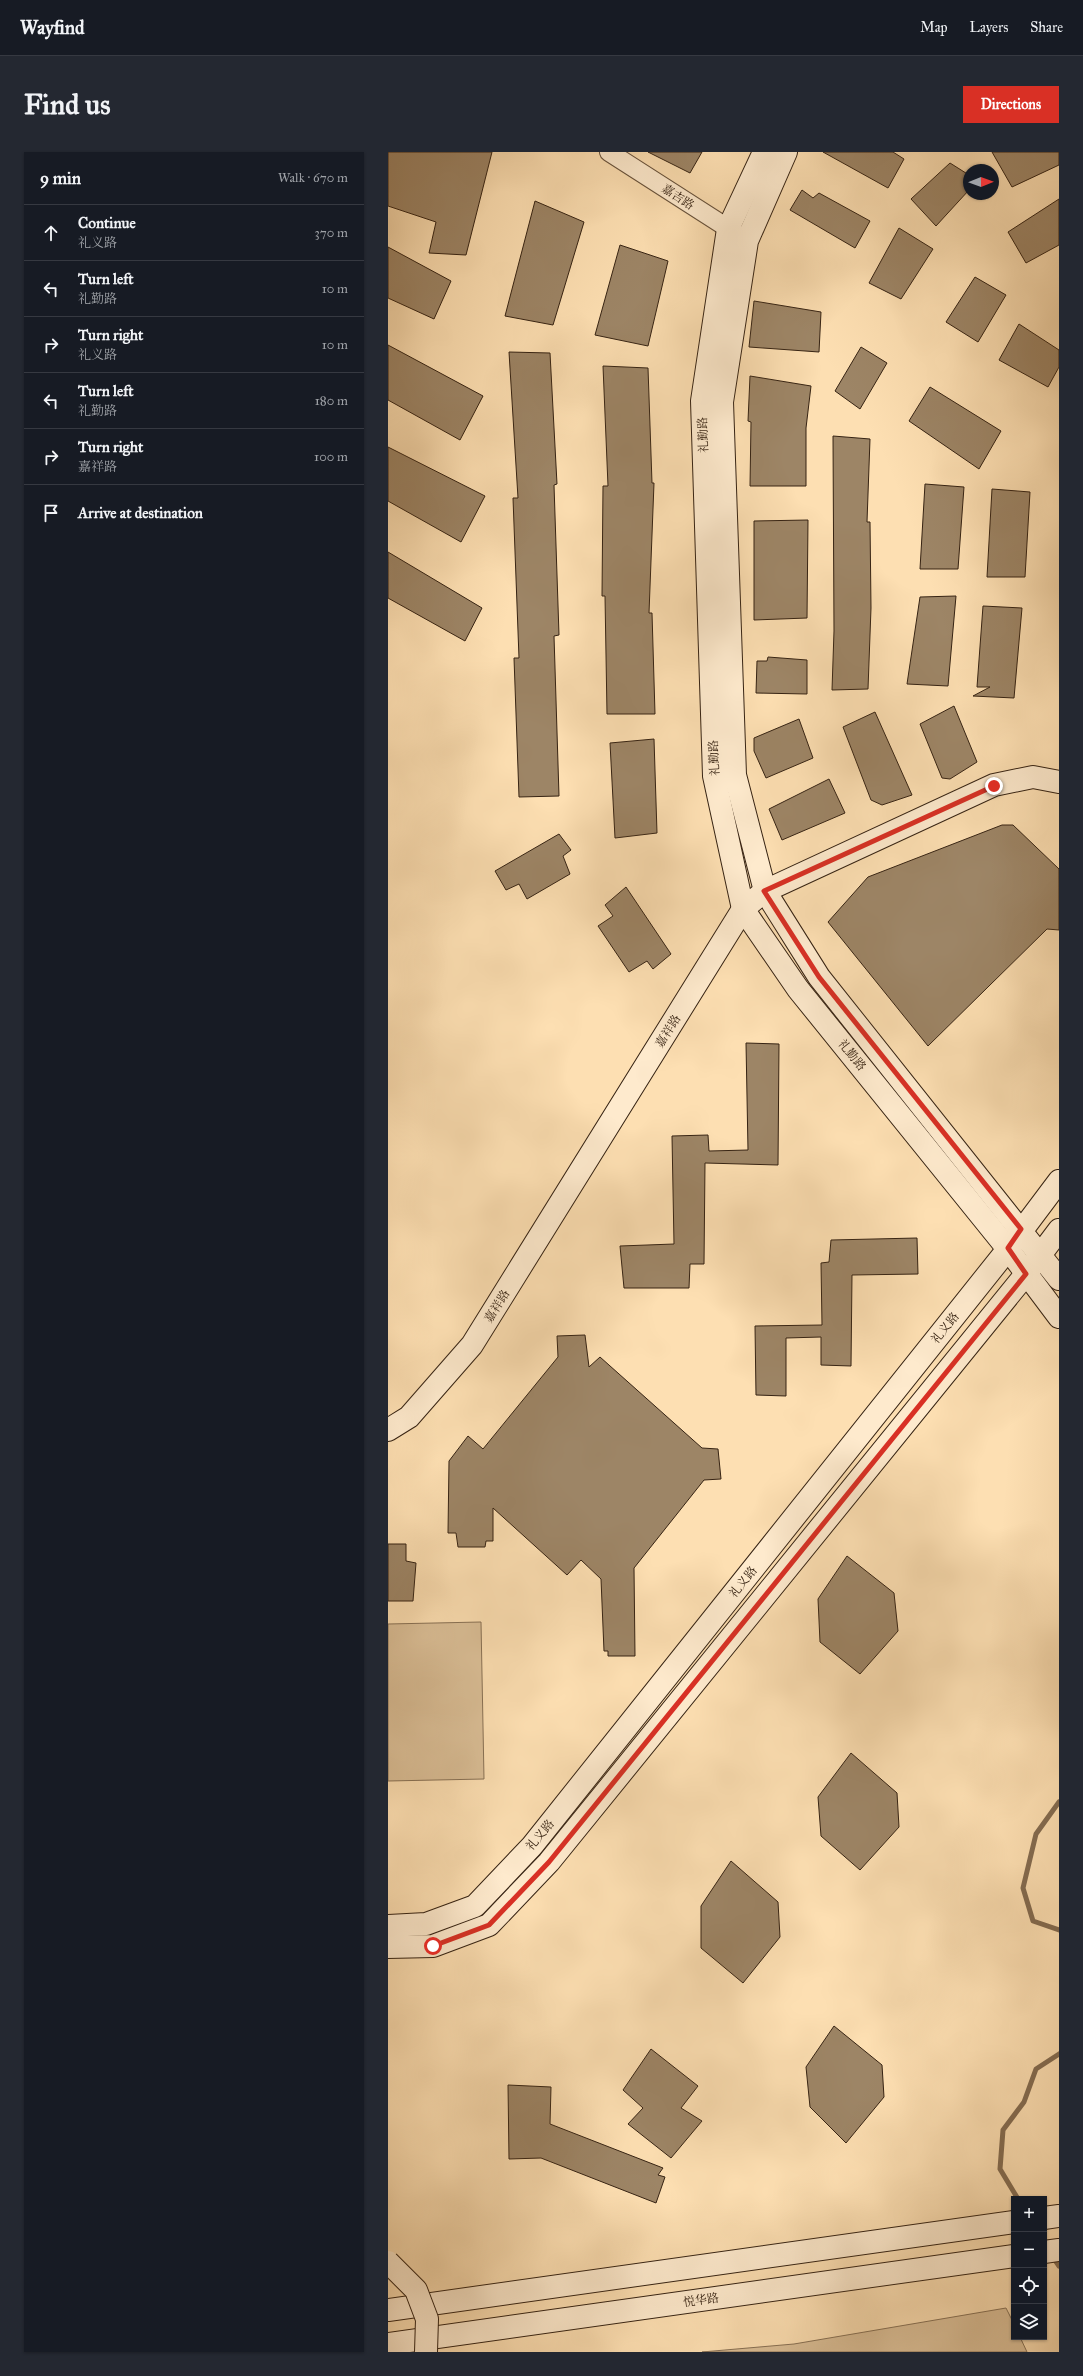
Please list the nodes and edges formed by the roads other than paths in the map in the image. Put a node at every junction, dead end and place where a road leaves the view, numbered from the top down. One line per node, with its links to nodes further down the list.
1 (609, 152): 4 (street, 嘉吉路)
2 (764, 152): 4 (main road, 礼勤路)
3 (786, 152): 5 (main road, 礼勤路)
4 (728, 230): 5 (street, 嘉吉路); 8 (main road, 礼勤路)
5 (747, 241): 7 (main road, 礼勤路)
6 (1059, 782): 7 (main road, 嘉祥路)
7 (764, 891): 8 (main road, 嘉祥路); 10 (main road, 礼勤路)
8 (743, 909): 12 (main road, 礼勤路); 17 (main road, 嘉祥路)
9 (1059, 1181): 10 (main road, 礼义路)
10 (1021, 1229): 12 (main road, 礼义路); 13 (main road, 礼勤路)
11 (1059, 1230): 13 (main road, 礼义路)
12 (1008, 1248): 14 (main road, 礼勤路); 18 (main road, 礼义路)
13 (1040, 1254): 14 (main road, 礼义路); 15 (main road, 礼勤路)
14 (1026, 1274): 16 (main road, 礼勤路); 19 (main road, 礼义路)
15 (1059, 1279)
16 (1059, 1317)
17 (388, 1430)
18 (388, 1926)
19 (388, 1947)
20 (1059, 2216): 21 (main road)
21 (1047, 2218)
22 (1011, 2222): 27 (main road)
23 (1059, 2250): 24 (main road)
24 (1047, 2252)
25 (1011, 2256): 28 (main road, 悦华路)
26 (388, 2262): 29 (main road, bridge)
27 (388, 2310)
28 (388, 2344)
29 (426, 2352)

